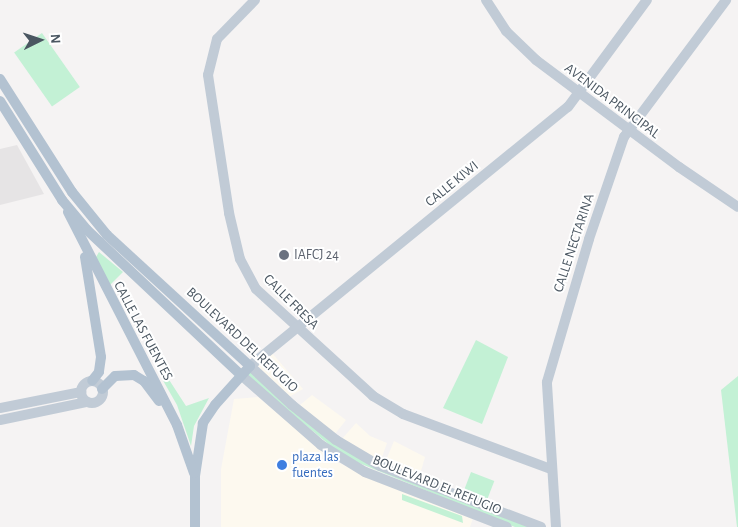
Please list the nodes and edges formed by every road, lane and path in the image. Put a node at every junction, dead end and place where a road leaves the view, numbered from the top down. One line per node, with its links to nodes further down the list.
1 (255, 0): 14 (street, CALLE FRESA)
2 (486, 0): 6 (street, AVENIDA PRINCIPAL)
3 (647, 0): 6 (street, CALLE KIWI)
4 (726, 0): 8 (street, CALLE NECTARINA)
5 (0, 79): 13 (main road, BOULEVARD DEL REFUGIO)
6 (579, 91): 8 (street, AVENIDA PRINCIPAL); 14 (street, CALLE KIWI)
7 (0, 101): 9 (main road, BOULEVARD DEL REFUGIO)
8 (629, 130): 10 (street, AVENIDA PRINCIPAL); 24 (street, CALLE NECTARINA)
9 (62, 200): 11 (main road, CALLE LAS FUENTES); 12 (main road, BOULEVARD DEL REFUGIO)
10 (738, 207)
11 (84, 249): 17 (main road); 23 (main road, CALLE LAS FUENTES)
12 (147, 288): 13 (main road); 16 (main road, BOULEVARD DEL REFUGIO)
13 (185, 306): 15 (main road, BOULEVARD DEL REFUGIO)
14 (298, 328): 15 (street, CALLE KIWI); 24 (street, CALLE FRESA)
15 (250, 366): 16 (main road); 27 (street, BOULEVARD DEL REFUGIO)
16 (241, 375): 25 (main road); 26 (street, BOULEVARD EL REFUGIO)
17 (92, 381): 18 (street); 19 (street)
18 (102, 389): 20 (street); 23 (main road)
19 (81, 392): 20 (street); 21 (street)
20 (87, 402): 22 (street)
21 (0, 408)
22 (0, 420)
23 (177, 425): 25 (main road, CALLE LAS FUENTES)
24 (551, 469): 33 (street, CALLE NECTARINA)
25 (195, 476): 29 (main road)
26 (380, 478): 27 (street); 28 (street, BOULEVARD EL REFUGIO)
27 (431, 486): 32 (street, BOULEVARD DEL REFUGIO)
28 (476, 516): 30 (street); 31 (street, BOULEVARD EL REFUGIO)
29 (195, 527)
30 (472, 527)
31 (507, 527)
32 (541, 527)
33 (556, 527)

